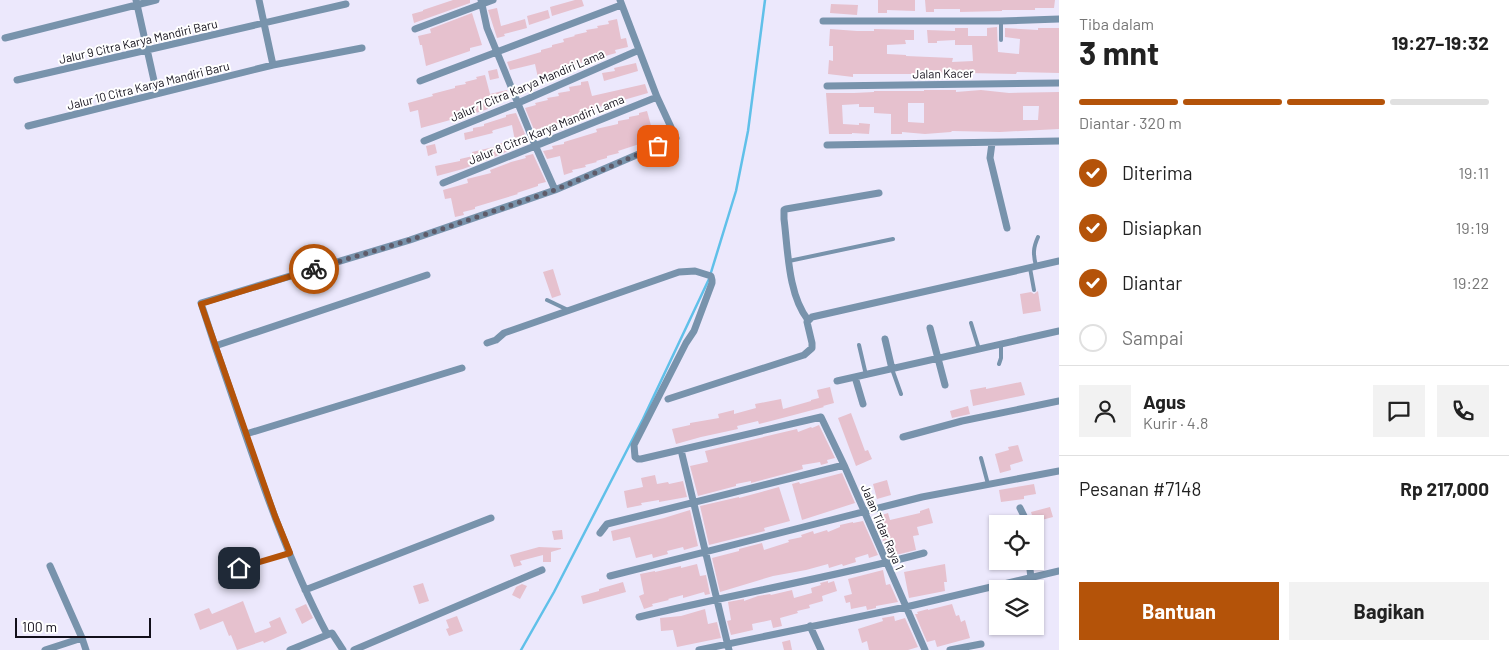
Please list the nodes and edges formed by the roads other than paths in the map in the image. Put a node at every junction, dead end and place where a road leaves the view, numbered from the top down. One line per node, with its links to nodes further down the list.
1 (156, 0): 4 (street)
2 (259, 0): 11 (street)
3 (493, 0): 5 (street)
4 (136, 2): 13 (street); 16 (street)
5 (482, 2): 12 (street); 18 (street)
6 (620, 3): 17 (street); 18 (street)
7 (346, 4): 11 (street, Jalur 9 Citra Karya Mandiri Baru)
8 (1059, 19): 10 (street)
9 (823, 21): 10 (street)
10 (1001, 21): 14 (lane)
11 (264, 23): 16 (street, Jalur 9 Citra Karya Mandiri Baru); 19 (street)
12 (415, 29)
13 (5, 38)
14 (1001, 40)
15 (362, 48): 19 (street, Jalur 10 Citra Karya Mandiri Baru)
16 (147, 50): 20 (street, Jalur 9 Citra Karya Mandiri Baru); 24 (street)
17 (639, 50): 25 (street); 26 (street, Jalur 7 Citra Karya Mandiri Lama)
18 (496, 53): 21 (street); 26 (street)
19 (273, 65): 24 (street, Jalur 10 Citra Karya Mandiri Baru)
20 (17, 80)
21 (420, 81)
22 (1059, 83): 23 (street, Jalan Kacer)
23 (827, 86)
24 (157, 94): 27 (street, Jalur 10 Citra Karya Mandiri Baru)
25 (657, 97): 32 (street, Jalur 8 Citra Karya Mandiri Lama); 34 (street)
26 (518, 103): 28 (street, Jalur 7 Citra Karya Mandiri Lama); 32 (street)
27 (28, 126)
28 (424, 141)
29 (1059, 141): 30 (street)
30 (992, 143): 31 (street); 36 (street)
31 (827, 145)
32 (535, 146): 33 (street, Jalur 8 Citra Karya Mandiri Lama); 34 (street)
33 (443, 183)
34 (555, 190): 54 (street)
35 (879, 193): 39 (street)
36 (1007, 228)
37 (1038, 237): 41 (lane)
38 (892, 239): 39 (lane)
39 (790, 261): 46 (street)
40 (1059, 261): 41 (street)
41 (1033, 267): 43 (lane); 46 (street)
42 (427, 275): 54 (street)
43 (1034, 290)
44 (547, 300): 45 (lane)
45 (570, 310): 51 (street); 70 (street)
46 (808, 320): 65 (street)
47 (971, 322): 55 (lane)
48 (930, 328): 56 (street)
49 (1059, 331): 52 (street)
50 (885, 340): 59 (street)
51 (487, 343)
52 (1001, 344): 55 (street); 57 (lane)
53 (859, 345): 60 (lane)
54 (215, 346): 68 (street)
55 (979, 349): 56 (street)
56 (938, 359): 59 (street); 63 (street)
57 (998, 364)
58 (462, 368): 68 (street)
59 (892, 369): 60 (street); 64 (lane)
60 (866, 375): 61 (street)
61 (855, 378): 62 (street); 67 (street)
62 (837, 382)
63 (945, 385)
64 (901, 394)
65 (668, 399)
66 (1059, 401): 69 (street)
67 (863, 404)
68 (246, 434): 82 (street)
69 (903, 437)
70 (681, 450): 72 (street, Jalan Tidar Raya 1); 75 (street)
71 (981, 458): 74 (lane)
72 (844, 465): 75 (street); 77 (street, Jalan Tidar Raya 1)
73 (1059, 471): 74 (street)
74 (988, 484): 77 (street)
75 (693, 503): 80 (street); 81 (street)
76 (1020, 508): 78 (street)
77 (864, 512): 81 (street); 84 (street, Jalan Tidar Raya 1)
78 (1024, 515)
79 (491, 518): 92 (street)
80 (600, 533)
81 (705, 552): 90 (street); 93 (street)
82 (290, 553): 86 (lane); 92 (street)
83 (924, 553): 84 (street)
84 (886, 563): 93 (street); 94 (street, Jalan Tidar Raya 1)
85 (50, 566): 98 (street)
86 (239, 568)
87 (542, 570): 105 (street)
88 (1030, 570): 91 (street)
89 (1059, 571): 91 (street)
90 (610, 576)
91 (1030, 578): 94 (street)
92 (306, 590): 97 (street)
93 (716, 598): 95 (street); 100 (street)
94 (906, 607): 96 (street); 108 (street, Jalan Tidar Raya 1)
95 (639, 617)
96 (810, 626): 100 (street); 107 (street)
97 (327, 634): 103 (street); 104 (street)
98 (82, 638): 101 (street); 102 (street)
99 (981, 644): 109 (street)
100 (728, 647): 106 (street)
101 (45, 650)
102 (86, 650)
103 (290, 650)
104 (343, 650)
105 (354, 650)
106 (699, 650)
107 (821, 650)
108 (925, 650)
109 (950, 650)

